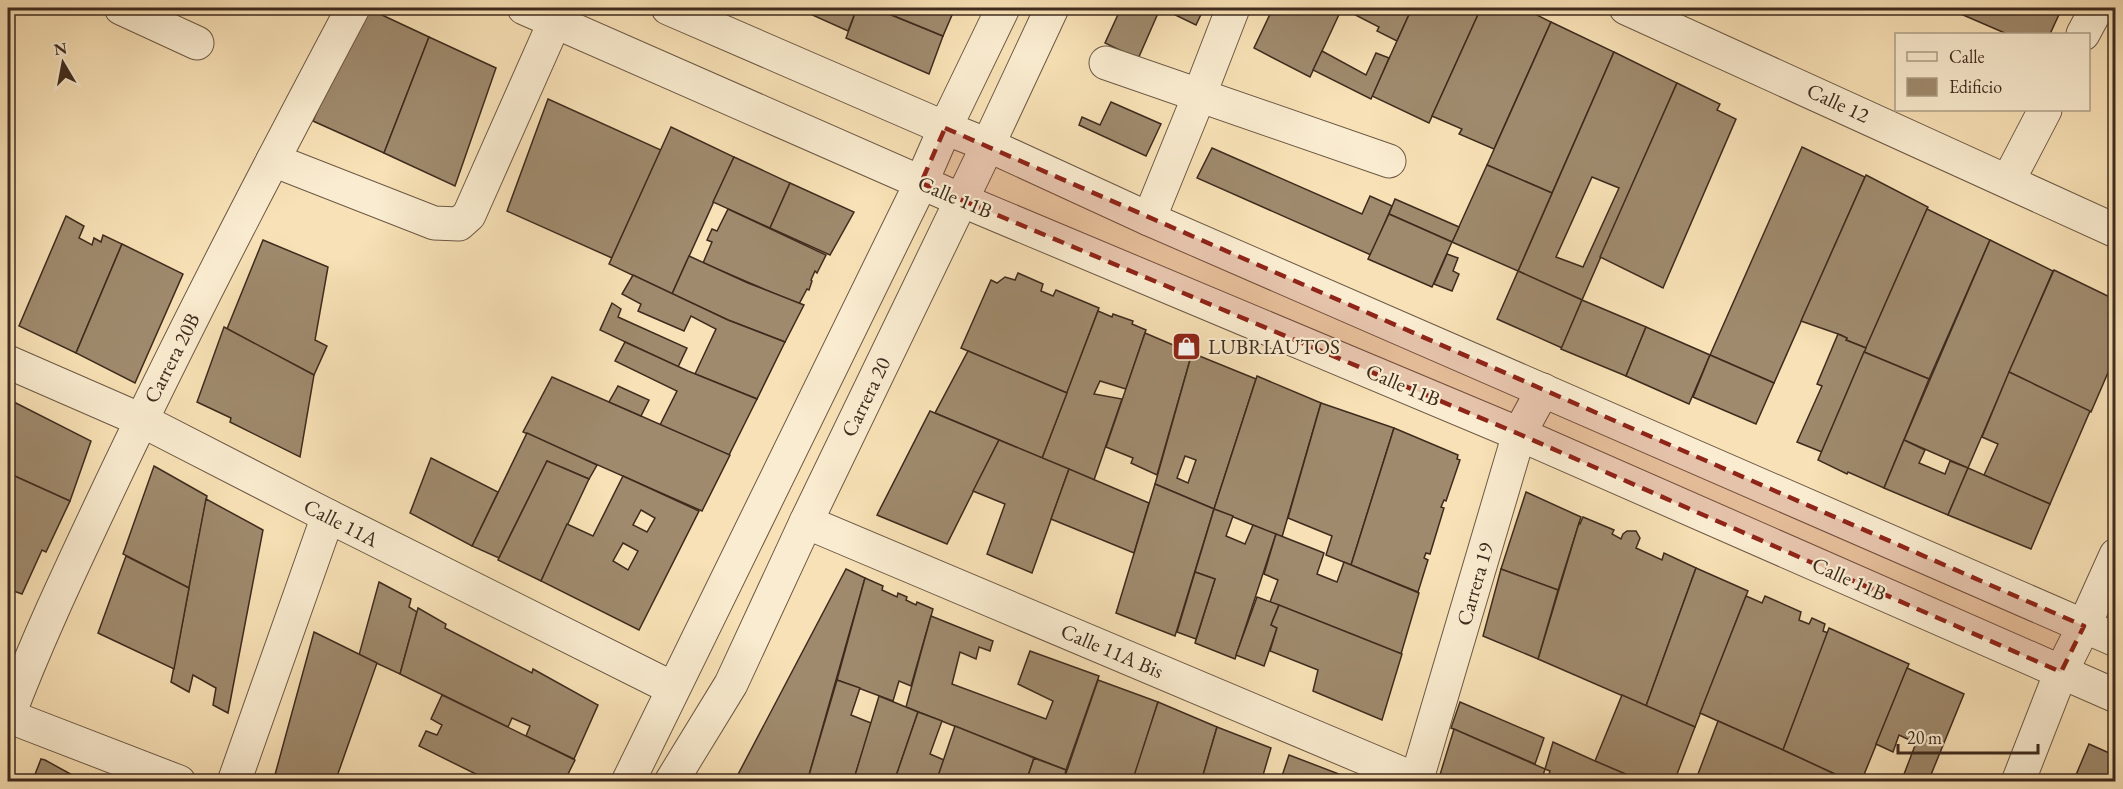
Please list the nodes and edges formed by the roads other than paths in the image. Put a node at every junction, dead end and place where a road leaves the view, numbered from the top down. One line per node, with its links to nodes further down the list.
1 (121, 8): 12 (street)
2 (353, 8): 18 (street, Carrera 20B)
3 (524, 8): 10 (street, Calle 11B)
4 (668, 8): 16 (street)
5 (1003, 8): 16 (street, Carrera 20)
6 (1052, 8): 17 (street, Carrera 20)
7 (1233, 8): 14 (street)
8 (1626, 8): 20 (street, Calle 12)
9 (2097, 8): 11 (street)
10 (555, 21): 18 (street); 21 (street, Calle 11B)
11 (2084, 33)
12 (196, 43)
13 (1106, 63): 14 (street)
14 (1199, 96): 19 (street); 23 (street)
15 (2044, 111): 20 (street)
16 (945, 128): 17 (street); 21 (street, Carrera 20)
17 (988, 145): 22 (street, Carrera 20); 23 (street)
18 (273, 160): 27 (street, Carrera 20B)
19 (1389, 161)
20 (2008, 182): 24 (street, Calle 12)
21 (921, 183): 22 (street, Calle 11B); 36 (street, Carrera 20)
22 (961, 200): 28 (street, Calle 11B); 30 (street, Carrera 20)
23 (1149, 219): 26 (street)
24 (2115, 231)
25 (8, 362): 27 (street, Calle 11A)
26 (1544, 390): 28 (street, Carrera 19); 32 (street)
27 (141, 420): 29 (street, Calle 11A); 34 (street, Carrera 20B)
28 (1519, 434): 35 (street, Calle 11B); 39 (street, Carrera 19)
29 (328, 516): 36 (street, Calle 11A); 41 (street)
30 (806, 522): 39 (street, Calle 11A Bis); 43 (street, Carrera 20)
31 (2115, 555): 32 (street)
32 (2084, 626): 33 (street); 35 (street)
33 (2115, 640)
34 (20, 648): 38 (street, Carrera 20B)
35 (2061, 672): 37 (street, Calle 11B); 44 (street)
36 (672, 688): 42 (street, Carrera 20)
37 (2115, 696)
38 (8, 716): 40 (street)
39 (1417, 781)
40 (179, 782)
41 (234, 782)
42 (628, 782)
43 (672, 782)
44 (2018, 782)

